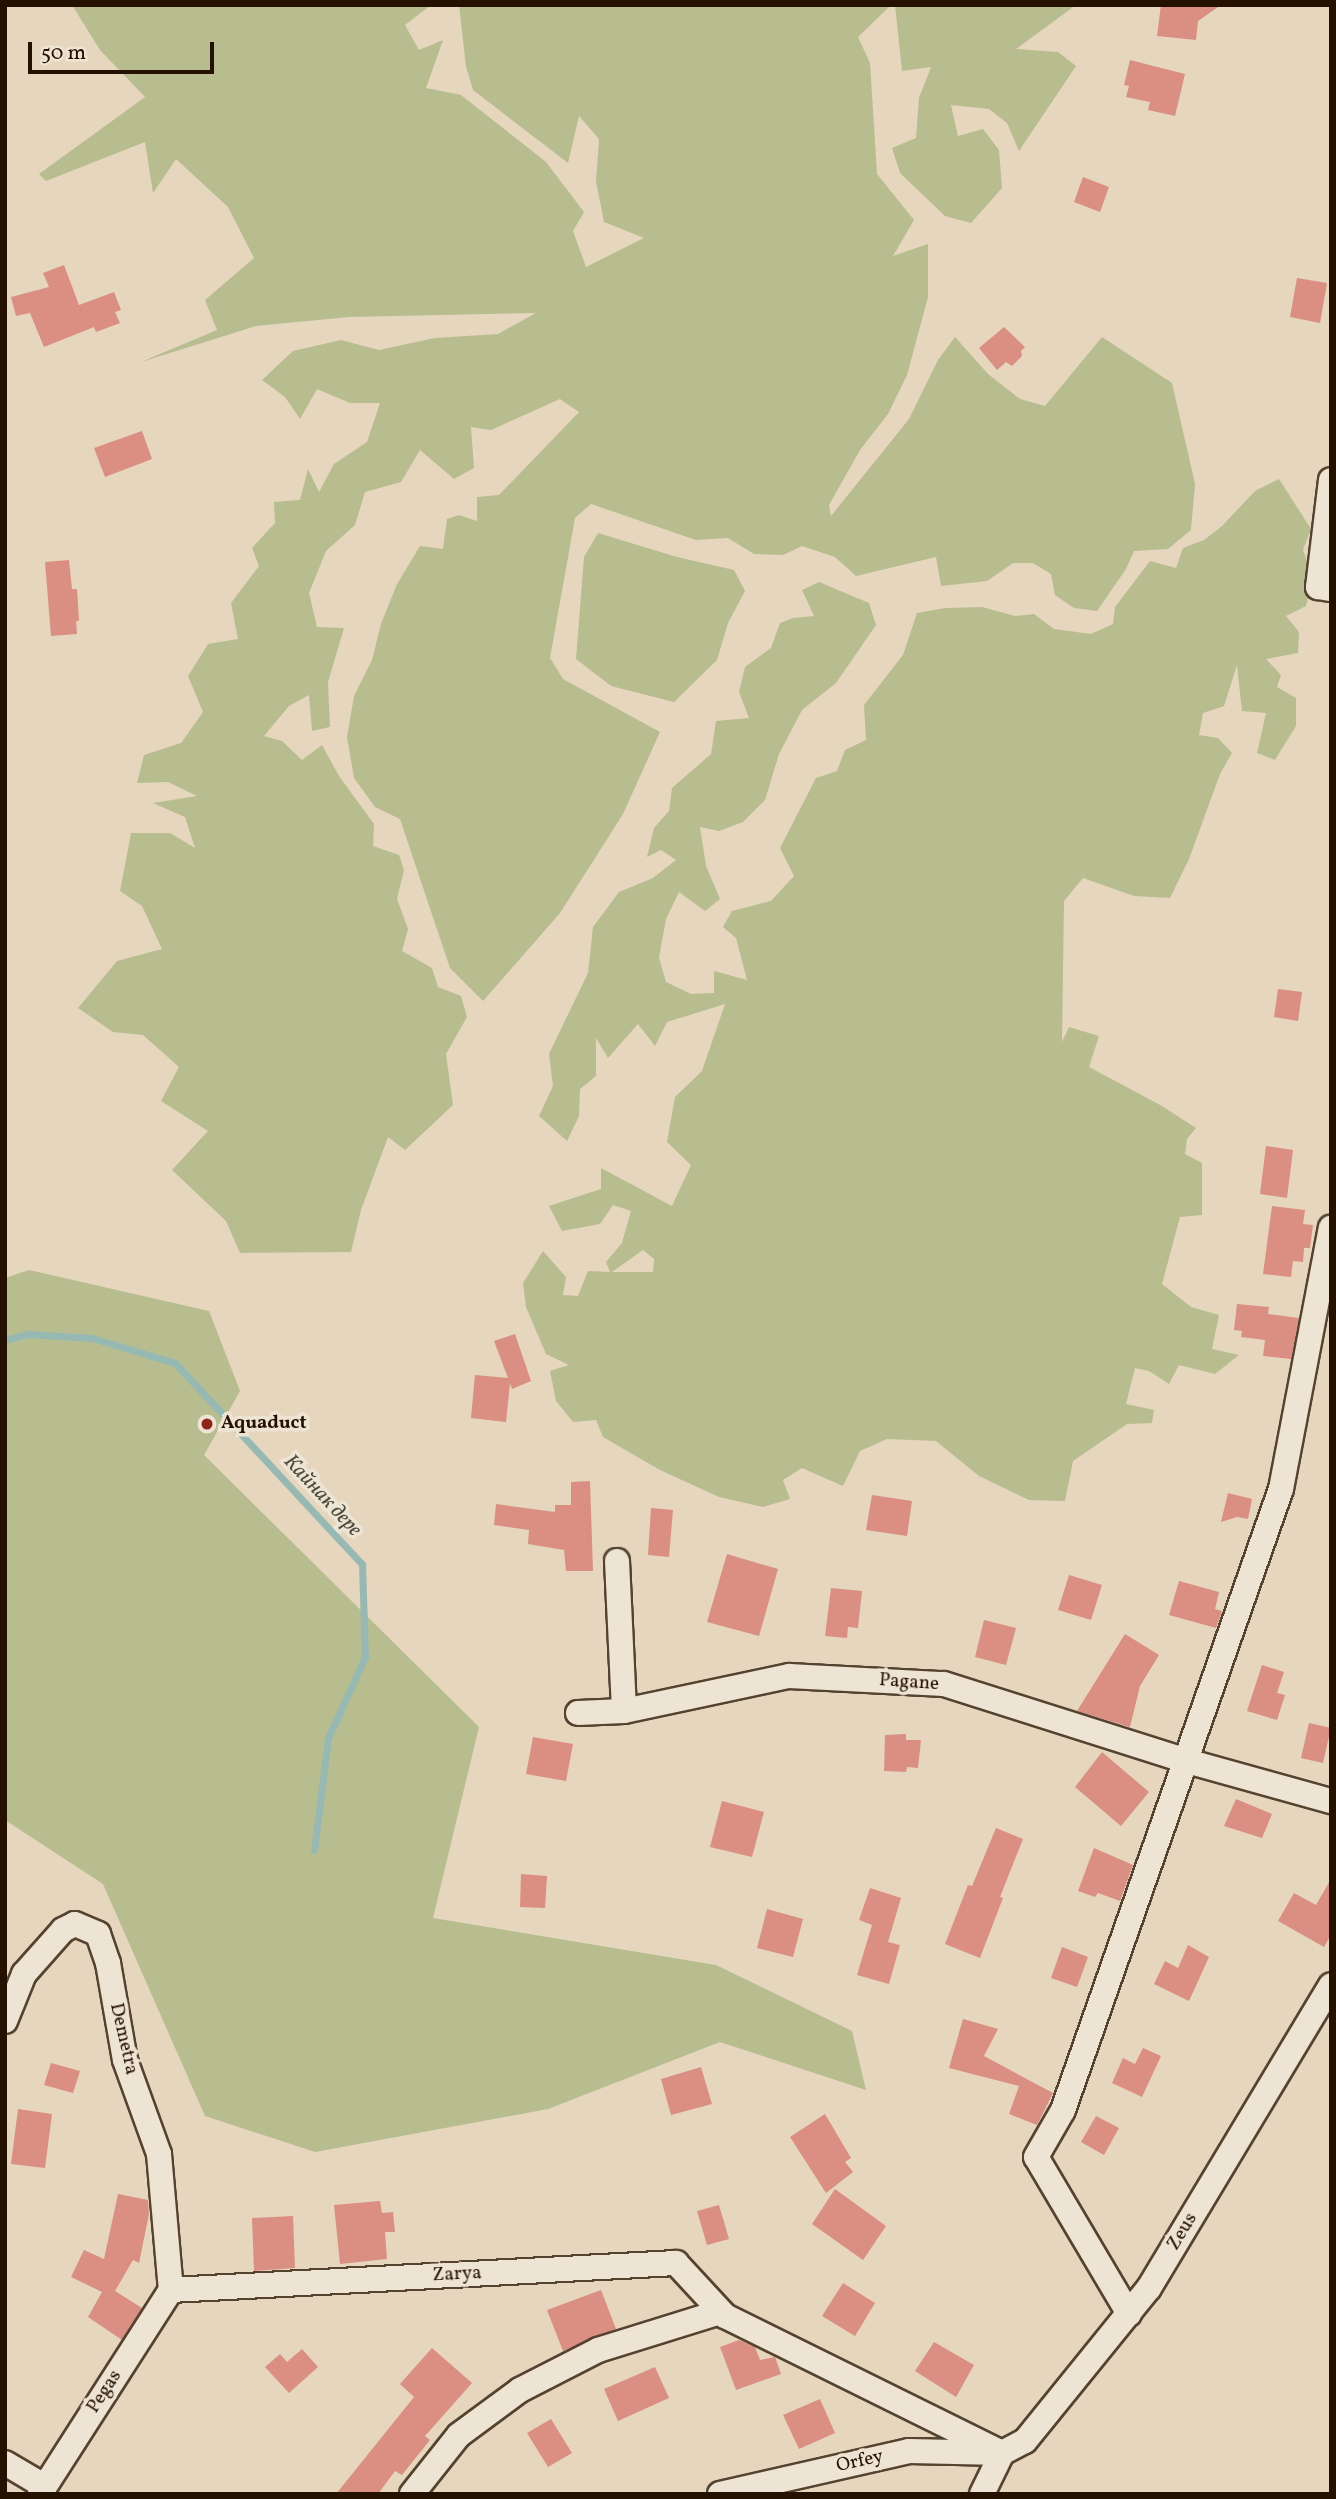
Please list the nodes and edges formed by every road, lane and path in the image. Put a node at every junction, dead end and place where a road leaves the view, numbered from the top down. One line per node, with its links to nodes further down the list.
1 (1331, 480): 2 (street)
2 (1325, 588)
3 (1331, 1228): 7 (street)
4 (617, 1561): 5 (street)
5 (624, 1711): 6 (street, Pagane); 7 (street, Pagane)
6 (578, 1713)
7 (1183, 1760): 8 (street, Pagane); 13 (street)
8 (1331, 1801)
9 (1331, 1985): 13 (street, Zeus)
10 (5, 2021): 11 (street, Demetra)
11 (171, 2290): 12 (street, Zarya); 16 (street, Pegas)
12 (720, 2312): 14 (street, Zarya); 17 (street)
13 (1129, 2314): 14 (street, Zeus)
14 (1002, 2453): 18 (street, Orfey); 19 (street)
15 (5, 2463): 16 (street)
16 (42, 2490)
17 (412, 2494)
18 (720, 2494)
19 (982, 2494)

